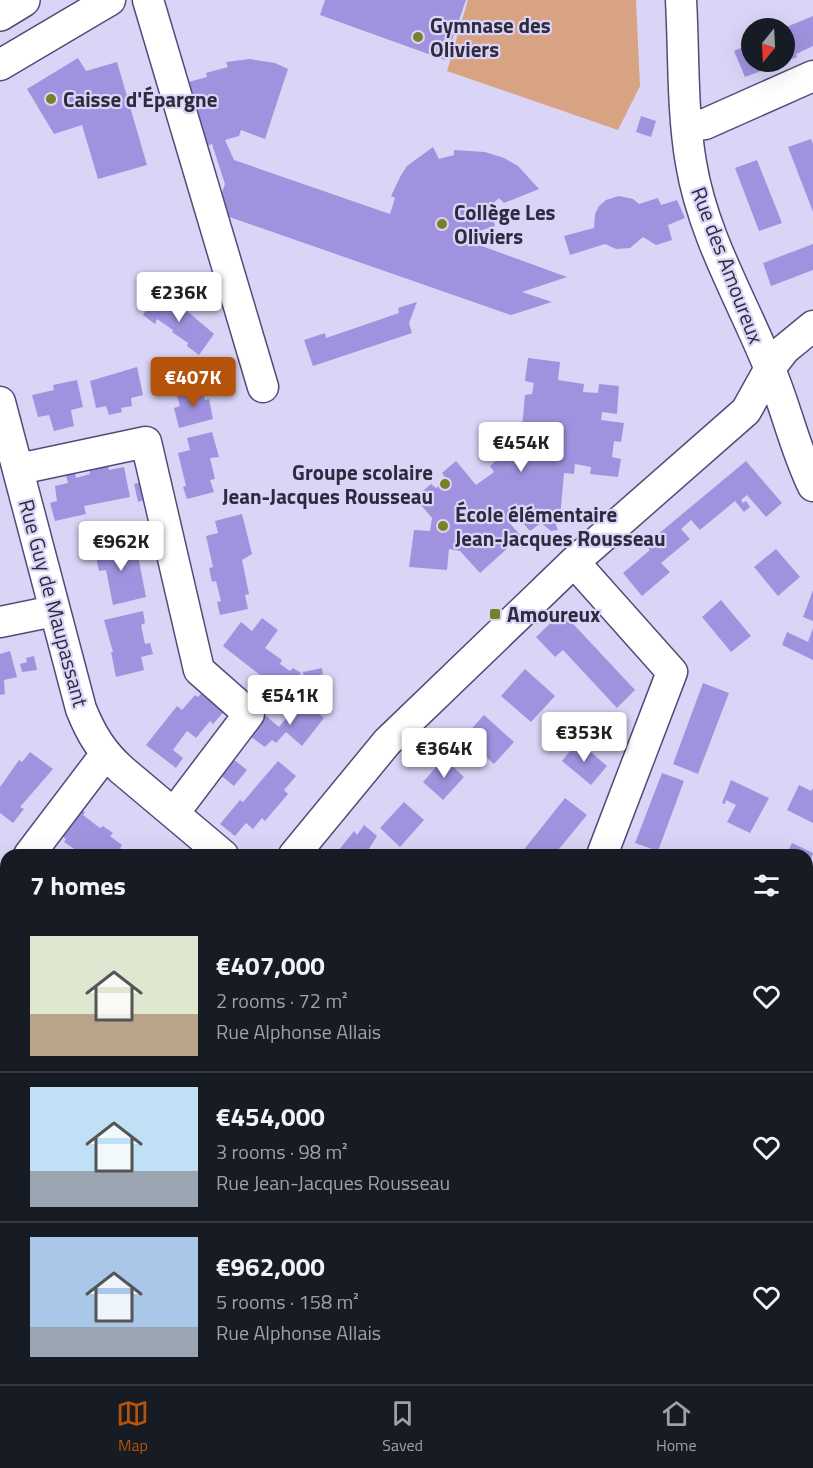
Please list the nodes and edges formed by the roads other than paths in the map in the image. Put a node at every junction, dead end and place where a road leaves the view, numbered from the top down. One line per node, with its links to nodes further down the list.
1 (23, 0): 5 (main road)
2 (110, 0): 6 (street)
3 (148, 0): 11 (street)
4 (681, 0): 8 (street, Rue des Amoureux)
5 (0, 15)
6 (0, 65)
7 (813, 76): 8 (street)
8 (688, 126): 10 (street, Rue des Amoureux)
9 (813, 326): 10 (street)
10 (770, 368): 14 (street, Rue des Amoureux); 15 (street)
11 (263, 387)
12 (0, 402): 13 (street, Rue Guy de Maupassant)
13 (19, 469): 16 (street, Rue Guy de Maupassant); 19 (street)
14 (813, 486)
15 (574, 562): 22 (street); 23 (street)
16 (54, 611): 17 (street); 18 (street, Rue Guy de Maupassant)
17 (0, 622)
18 (105, 755): 19 (street, Rue Guy de Maupassant); 20 (street)
19 (174, 813): 21 (street, Rue Guy de Maupassant)
20 (37, 849)
21 (216, 849)
22 (299, 849)
23 (604, 849)

